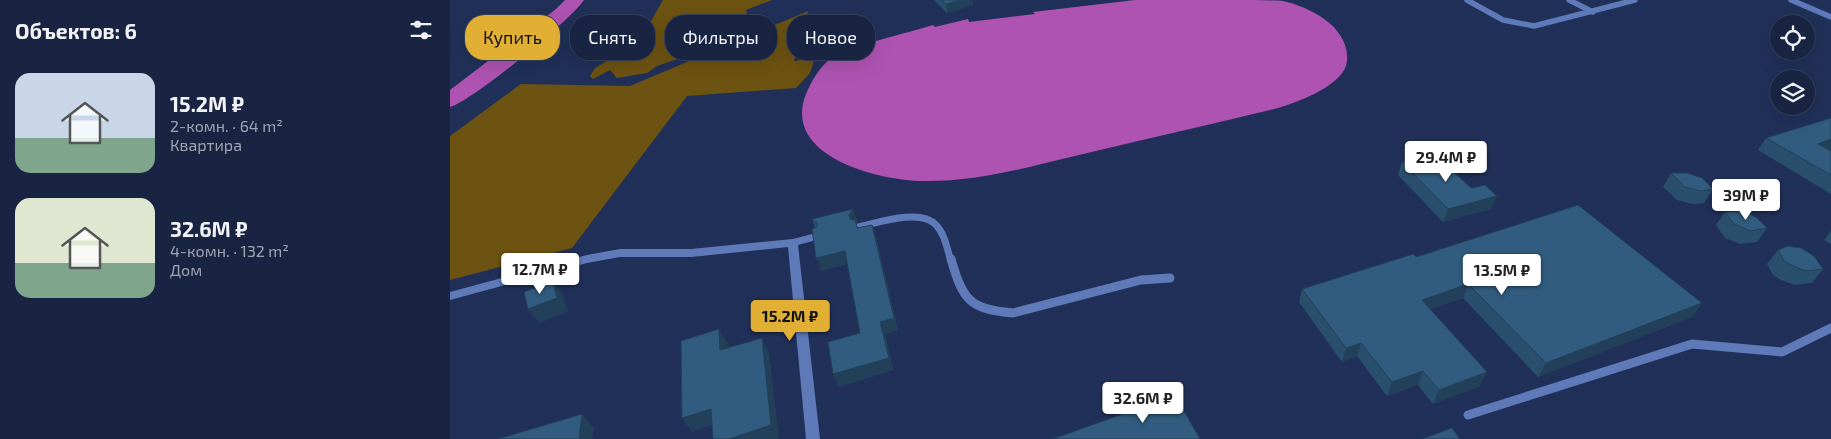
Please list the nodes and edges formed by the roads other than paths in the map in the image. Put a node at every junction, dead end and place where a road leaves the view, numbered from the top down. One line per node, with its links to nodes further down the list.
1 (1466, 0): 5 (lane)
2 (1569, 0): 5 (lane)
3 (1635, 0): 5 (lane)
4 (1791, 0): 6 (lane)
5 (1593, 12)
6 (1831, 16)
7 (858, 227): 10 (lane)
8 (816, 237): 9 (street)
9 (793, 243): 11 (street); 14 (street)
10 (1170, 278)
11 (450, 296)
12 (1831, 328): 13 (lane)
13 (1468, 416)
14 (814, 439)

